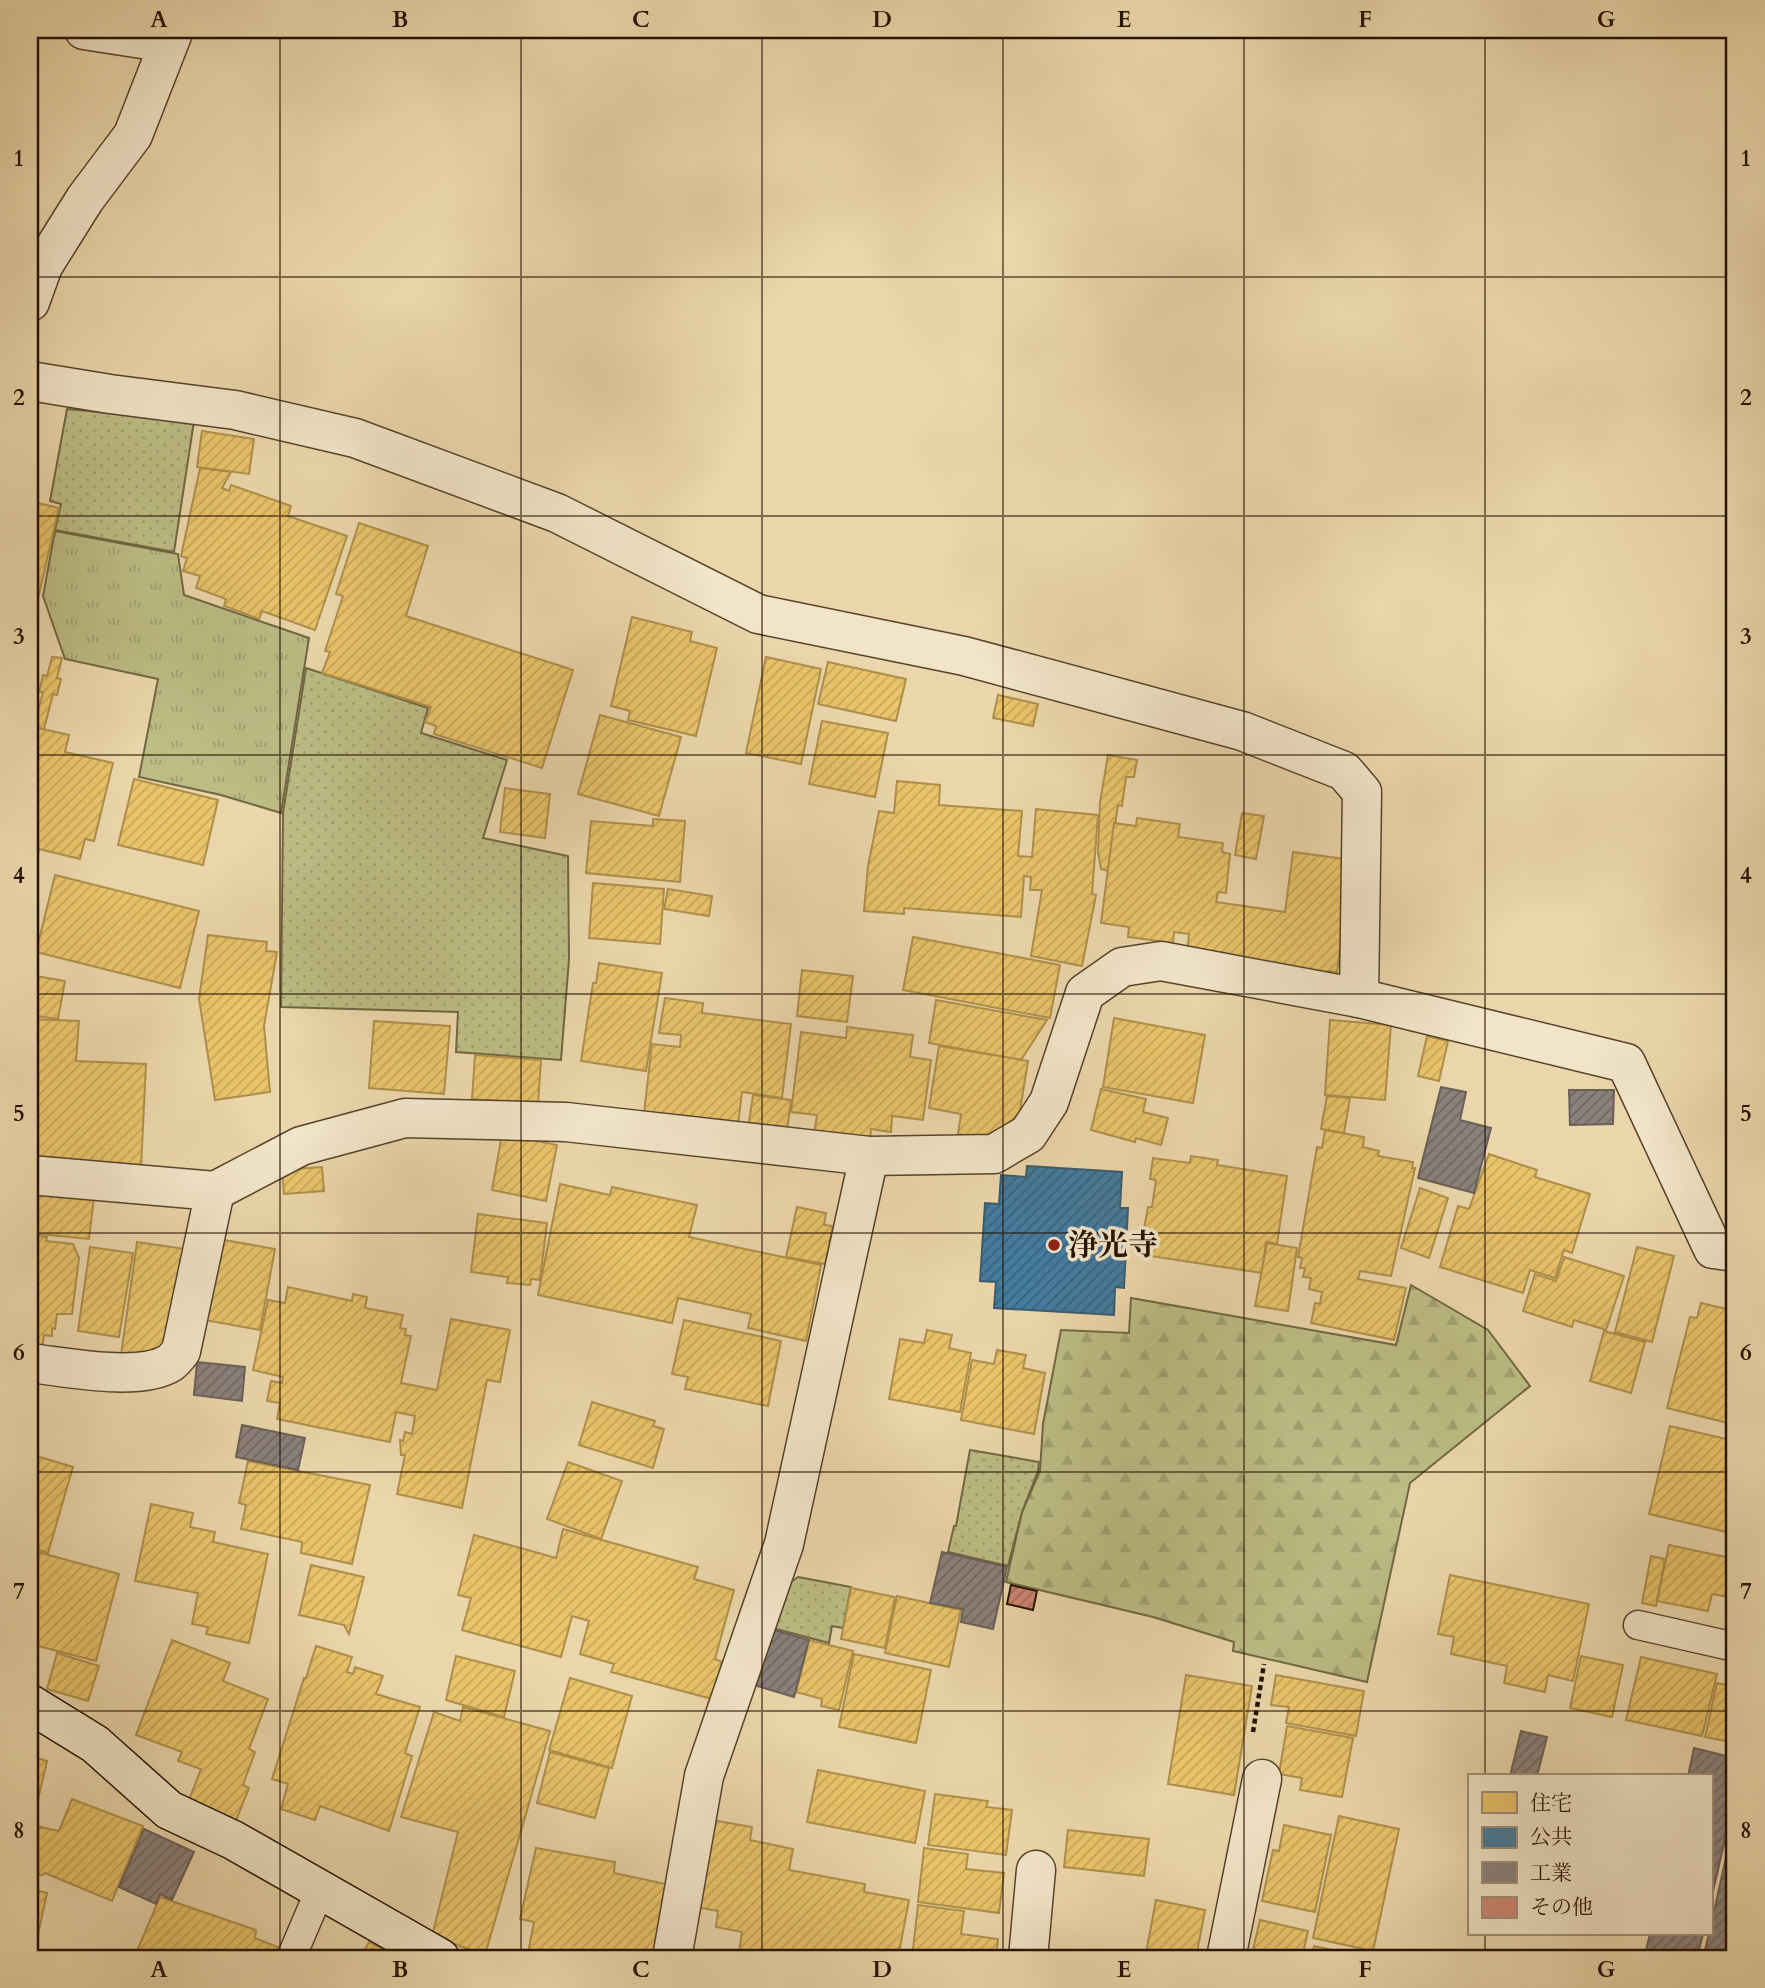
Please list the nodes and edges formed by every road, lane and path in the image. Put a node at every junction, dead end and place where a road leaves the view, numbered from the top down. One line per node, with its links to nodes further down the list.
1 (84, 30): 2 (street)
2 (171, 36): 3 (street)
3 (30, 302)
4 (30, 381): 5 (street)
5 (1359, 998): 6 (street); 9 (street)
6 (869, 1156): 8 (street); 20 (street)
7 (30, 1175): 8 (street)
8 (215, 1191): 10 (street)
9 (1735, 1252)
10 (30, 1363)
11 (1637, 1625): 12 (lane)
12 (1735, 1647)
13 (1264, 1664): 15 (path)
14 (30, 1704): 17 (street)
15 (1262, 1779): 22 (street)
16 (1036, 1870): 21 (street)
17 (320, 1890): 18 (lane); 19 (street)
18 (291, 1958)
19 (440, 1958)
20 (672, 1958)
21 (1028, 1958)
22 (1226, 1958)

